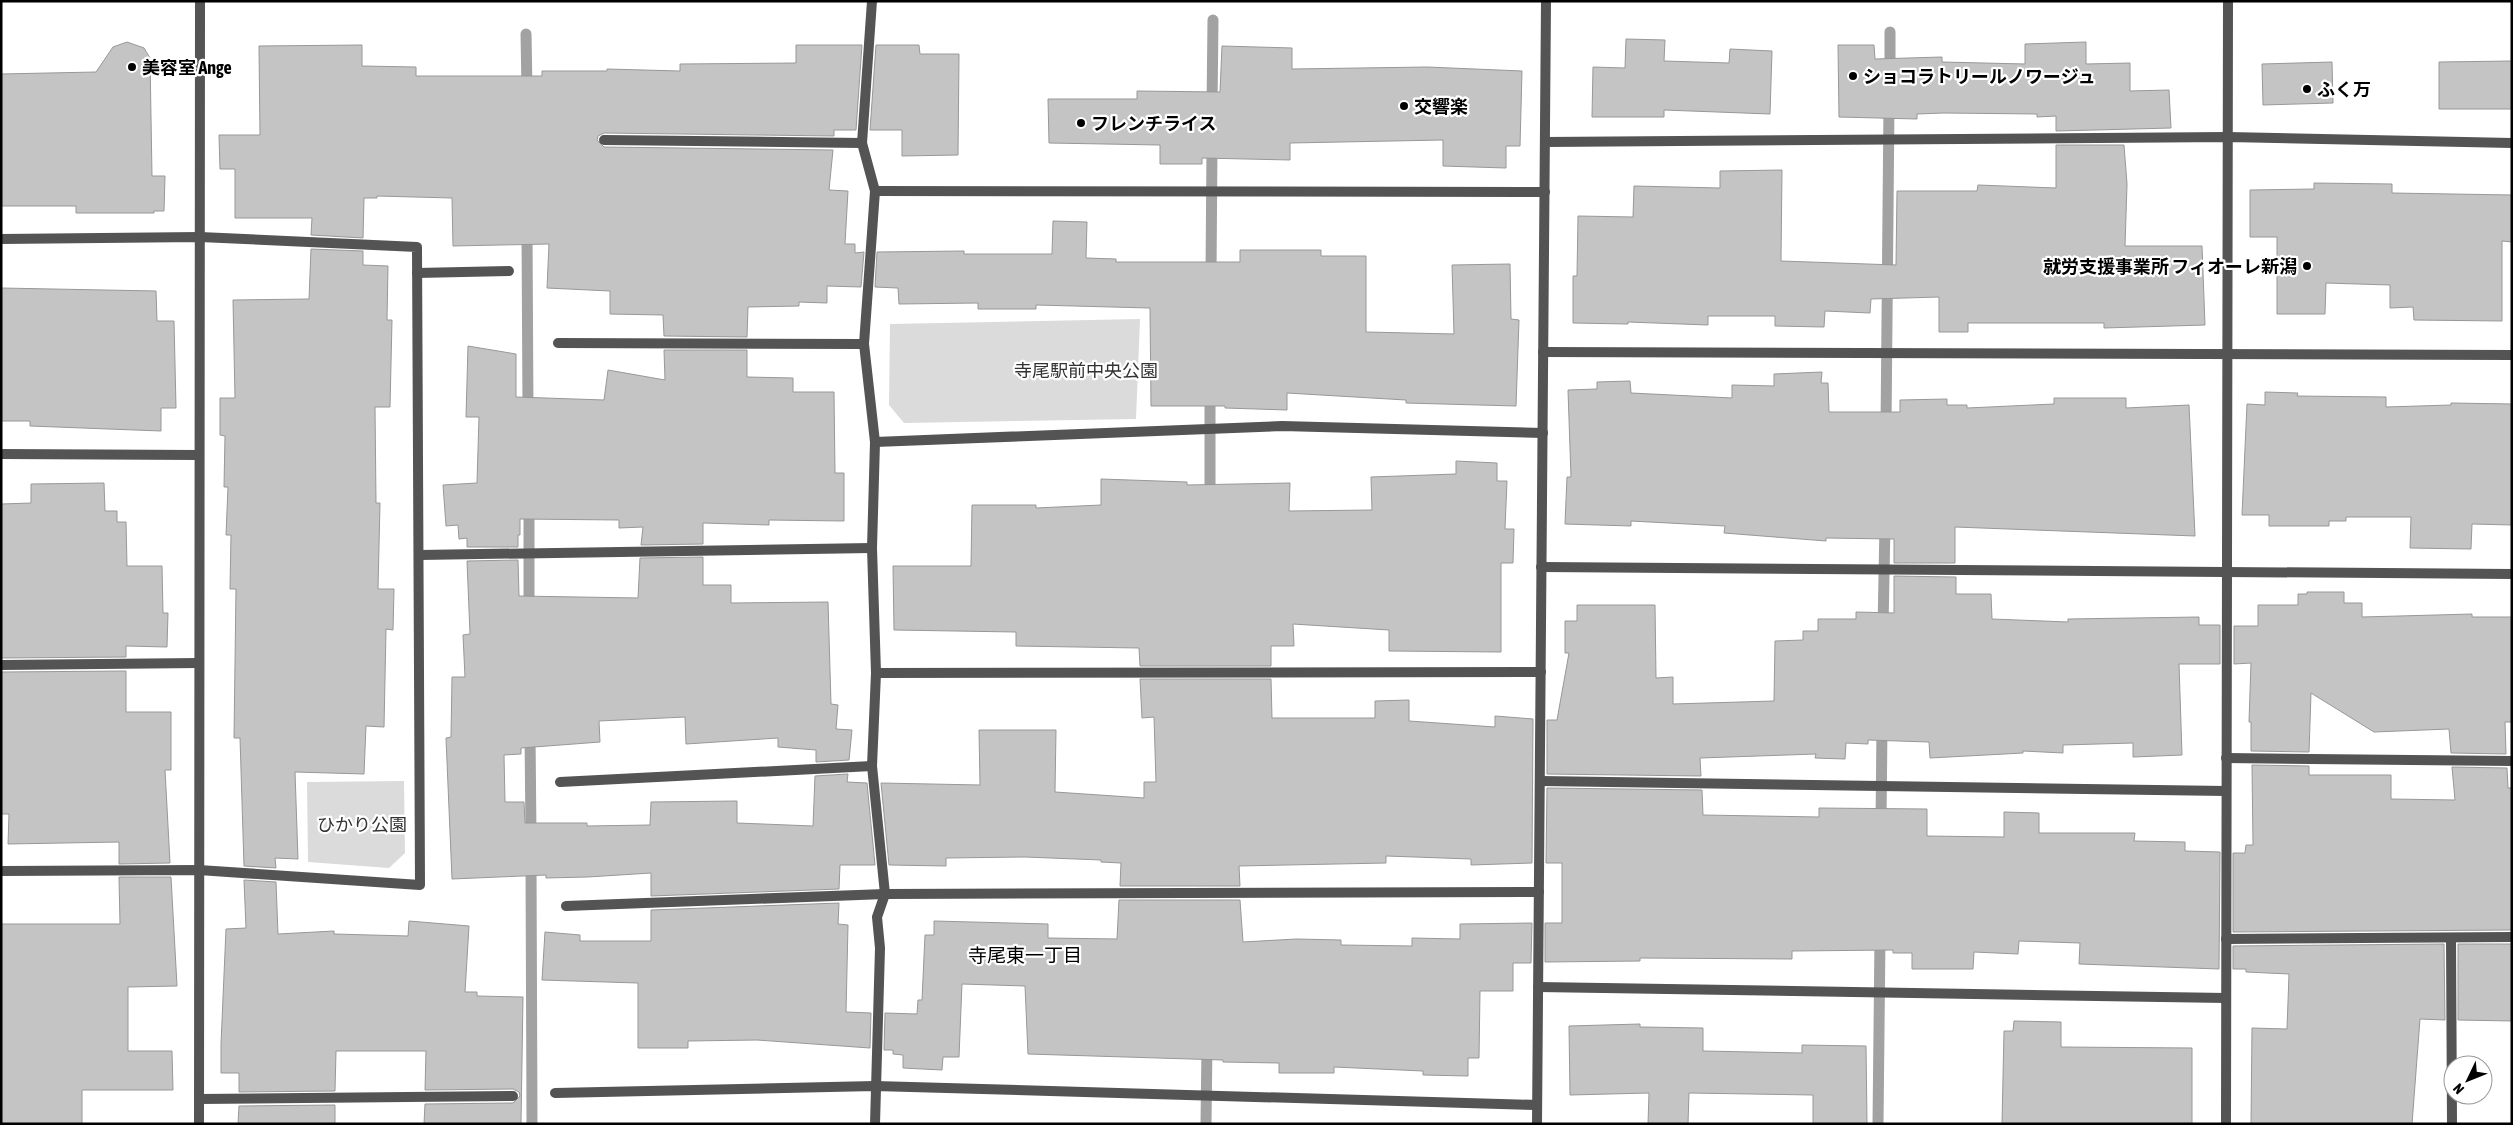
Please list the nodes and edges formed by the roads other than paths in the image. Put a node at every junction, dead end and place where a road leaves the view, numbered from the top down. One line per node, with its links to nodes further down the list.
1 (200, 1): 12 (street)
2 (872, 1): 8 (street)
3 (1546, 1): 7 (street)
4 (2228, 1): 5 (street)
5 (2228, 138): 7 (street); 9 (street); 19 (street)
6 (604, 140): 8 (street)
7 (1545, 142): 11 (street)
8 (862, 143): 10 (street)
9 (2512, 144)
10 (875, 190): 11 (street); 17 (street)
11 (1545, 192): 18 (street)
12 (200, 237): 13 (street); 15 (street); 24 (street)
13 (1, 239)
14 (509, 271): 15 (street)
15 (417, 273): 26 (street)
16 (558, 343): 17 (street)
17 (864, 344): 22 (street)
18 (1543, 352): 19 (street); 21 (street)
19 (2227, 356): 20 (street); 28 (street)
20 (2512, 356)
21 (1543, 433): 22 (street); 27 (street)
22 (875, 442): 25 (street)
23 (1, 454): 24 (street)
24 (200, 455): 30 (street)
25 (872, 548): 26 (street); 33 (street)
26 (420, 555): 40 (street)
27 (1541, 567): 28 (street); 32 (street)
28 (2227, 572): 29 (street); 34 (street)
29 (2512, 574)
30 (200, 664): 31 (street); 40 (street)
31 (1, 665)
32 (1540, 672): 33 (street); 37 (street)
33 (876, 673): 36 (street)
34 (2226, 758): 35 (street); 39 (street)
35 (2512, 762)
36 (872, 766): 38 (street); 43 (street)
37 (1540, 781): 39 (street); 42 (street)
38 (560, 782)
39 (2226, 791): 47 (street)
40 (199, 870): 41 (street); 53 (street)
41 (1, 871)
42 (1539, 892): 43 (street); 48 (street)
43 (885, 894): 44 (street); 50 (street)
44 (566, 906)
45 (2512, 937): 46 (street)
46 (2451, 938): 47 (street); 59 (street)
47 (2226, 940): 49 (street)
48 (1538, 988): 49 (street); 54 (street)
49 (2226, 998): 58 (street)
50 (875, 1086): 51 (street); 54 (street); 56 (street)
51 (555, 1093)
52 (514, 1096): 53 (street)
53 (199, 1099): 55 (street)
54 (1537, 1105): 57 (street)
55 (199, 1124)
56 (875, 1124)
57 (1537, 1124)
58 (2226, 1124)
59 (2452, 1124)

